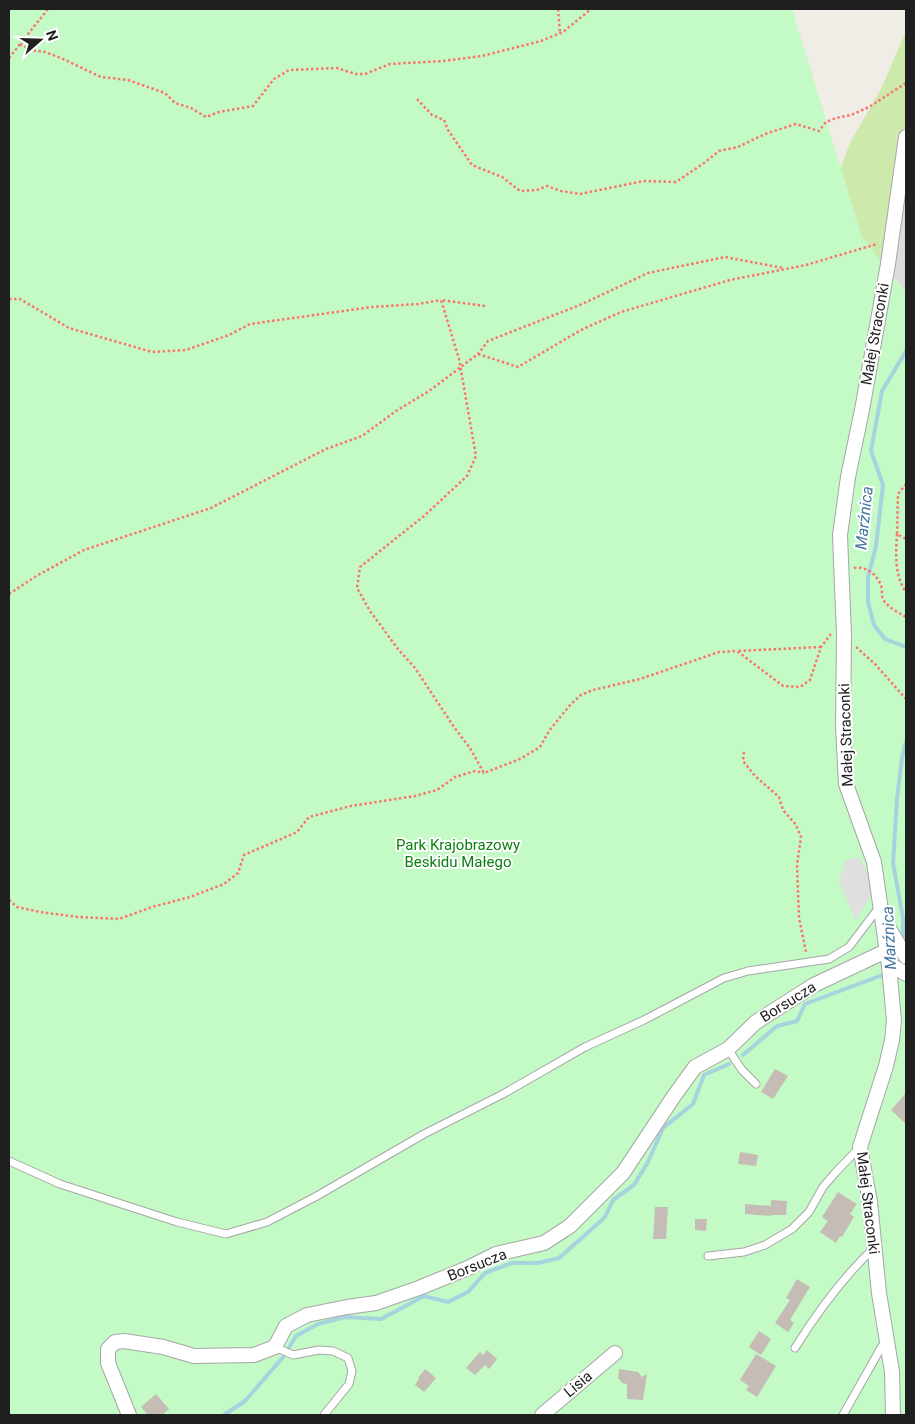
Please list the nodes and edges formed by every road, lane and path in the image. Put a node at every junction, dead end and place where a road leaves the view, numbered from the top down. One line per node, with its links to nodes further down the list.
1 (48, 9): 5 (path)
2 (558, 9): 4 (path)
3 (591, 9): 4 (path)
4 (560, 33): 5 (path)
5 (20, 44): 6 (path)
6 (9, 58)
7 (906, 82): 8 (path)
8 (418, 99)
9 (906, 137): 10 (street, Małej Straconki)
10 (892, 237): 11 (path); 20 (street, Małej Straconki)
11 (783, 268): 15 (path); 15 (path)
12 (9, 299): 13 (path)
13 (441, 300): 14 (path); 16 (path)
14 (485, 306)
15 (478, 354): 16 (path)
16 (461, 368): 22 (path); 29 (path)
17 (906, 484): 18 (path)
18 (898, 534): 19 (path); 21 (path)
19 (906, 539)
20 (840, 569): 23 (path); 24 (street, Małej Straconki)
21 (906, 592)
22 (9, 594)
23 (906, 617)
24 (843, 632): 25 (path); 27 (path); 31 (street, Małej Straconki)
25 (821, 647): 26 (path); 26 (path)
26 (737, 651): 29 (path)
27 (906, 699)
28 (744, 752): 35 (path)
29 (484, 773): 30 (path)
30 (9, 900)
31 (881, 904): 32 (street, Małej Straconki); 35 (lane)
32 (883, 923): 33 (street, Małej Straconki); 34 (street)
33 (886, 951): 36 (street, Małej Straconki); 37 (street, Borsucza)
34 (906, 957)
35 (807, 961): 40 (lane)
36 (897, 970): 39 (street, Małej Straconki)
37 (728, 1049): 38 (lane); 44 (street, Borsucza)
38 (756, 1084)
39 (860, 1148): 41 (street, Małej Straconki); 42 (lane)
40 (9, 1161)
41 (874, 1248): 43 (street, Małej Straconki); 45 (lane)
42 (708, 1256)
43 (888, 1340): 50 (lane); 51 (street, Małej Straconki)
44 (278, 1348): 47 (street); 48 (lane)
45 (795, 1348)
46 (615, 1353): 49 (street, Lisia)
47 (129, 1415)
48 (324, 1415)
49 (542, 1415)
50 (843, 1415)
51 (894, 1415)

